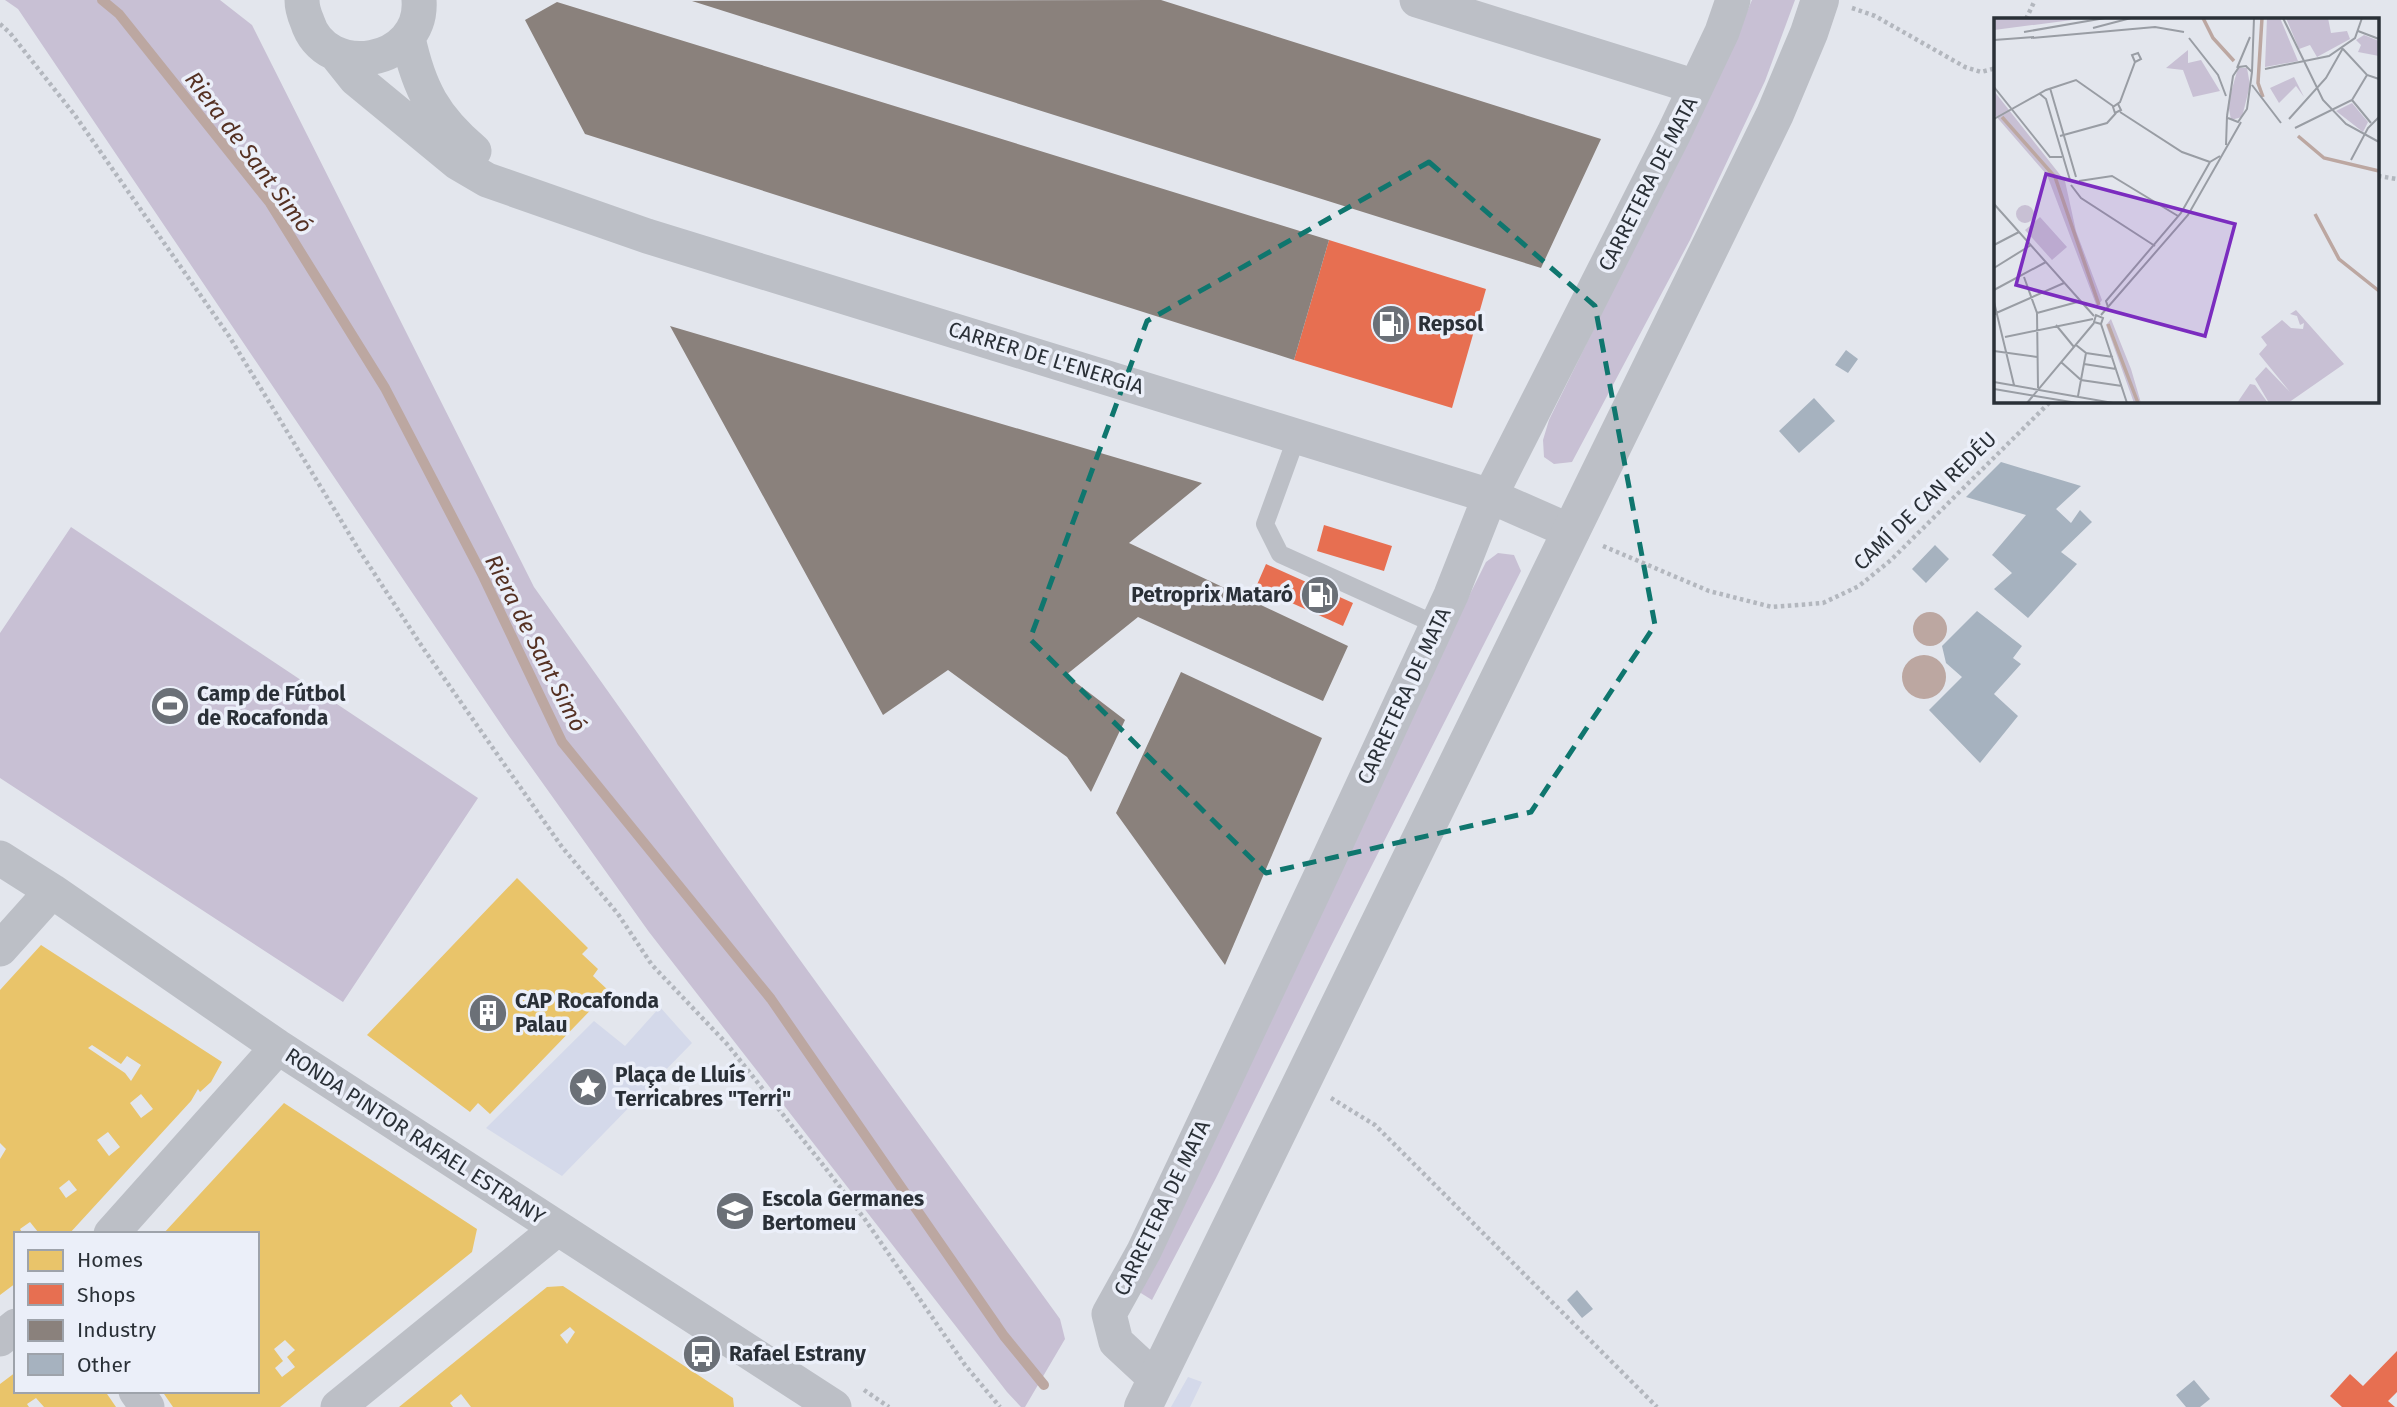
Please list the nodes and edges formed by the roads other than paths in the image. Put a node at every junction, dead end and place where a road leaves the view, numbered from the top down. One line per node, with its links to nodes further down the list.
1 (419, 0): 6 (street)
2 (1418, 0): 8 (street)
3 (1733, 0): 8 (street, CARRETERA DE MATA)
4 (300, 2): 7 (street, CARRER DE L'ENERGIA)
5 (1831, 2): 12 (street, CARRETERA DE MATA)
6 (408, 38): 7 (street); 9 (street, CARRER DE L'ENERGIA)
7 (336, 54): 9 (street, CARRER DE L'ENERGIA)
8 (1696, 87): 11 (street, CARRETERA DE MATA)
9 (518, 192): 10 (street, CARRER DE L'ENERGIA)
10 (1297, 436): 11 (street, CARRER DE L'ENERGIA); 13 (lane)
11 (1490, 496): 12 (street, CARRER DE L'ENERGIA); 13 (street, CARRETERA DE MATA)
12 (1572, 532): 22 (street, CARRETERA DE MATA)
13 (1437, 625): 22 (street, CARRETERA DE MATA)
14 (0, 858): 15 (street, RONDA PINTOR RAFAEL ESTRANY)
15 (52, 891): 16 (street); 17 (street, RONDA PINTOR RAFAEL ESTRANY)
16 (0, 949)
17 (278, 1047): 18 (street, RONDA PINTOR RAFAEL ESTRANY); 19 (street)
18 (557, 1229): 23 (street, RONDA PINTOR RAFAEL ESTRANY); 24 (street)
19 (113, 1232)
20 (14, 1328): 21 (street)
21 (0, 1339)
22 (1150, 1393)
23 (816, 1403)
24 (338, 1407)

